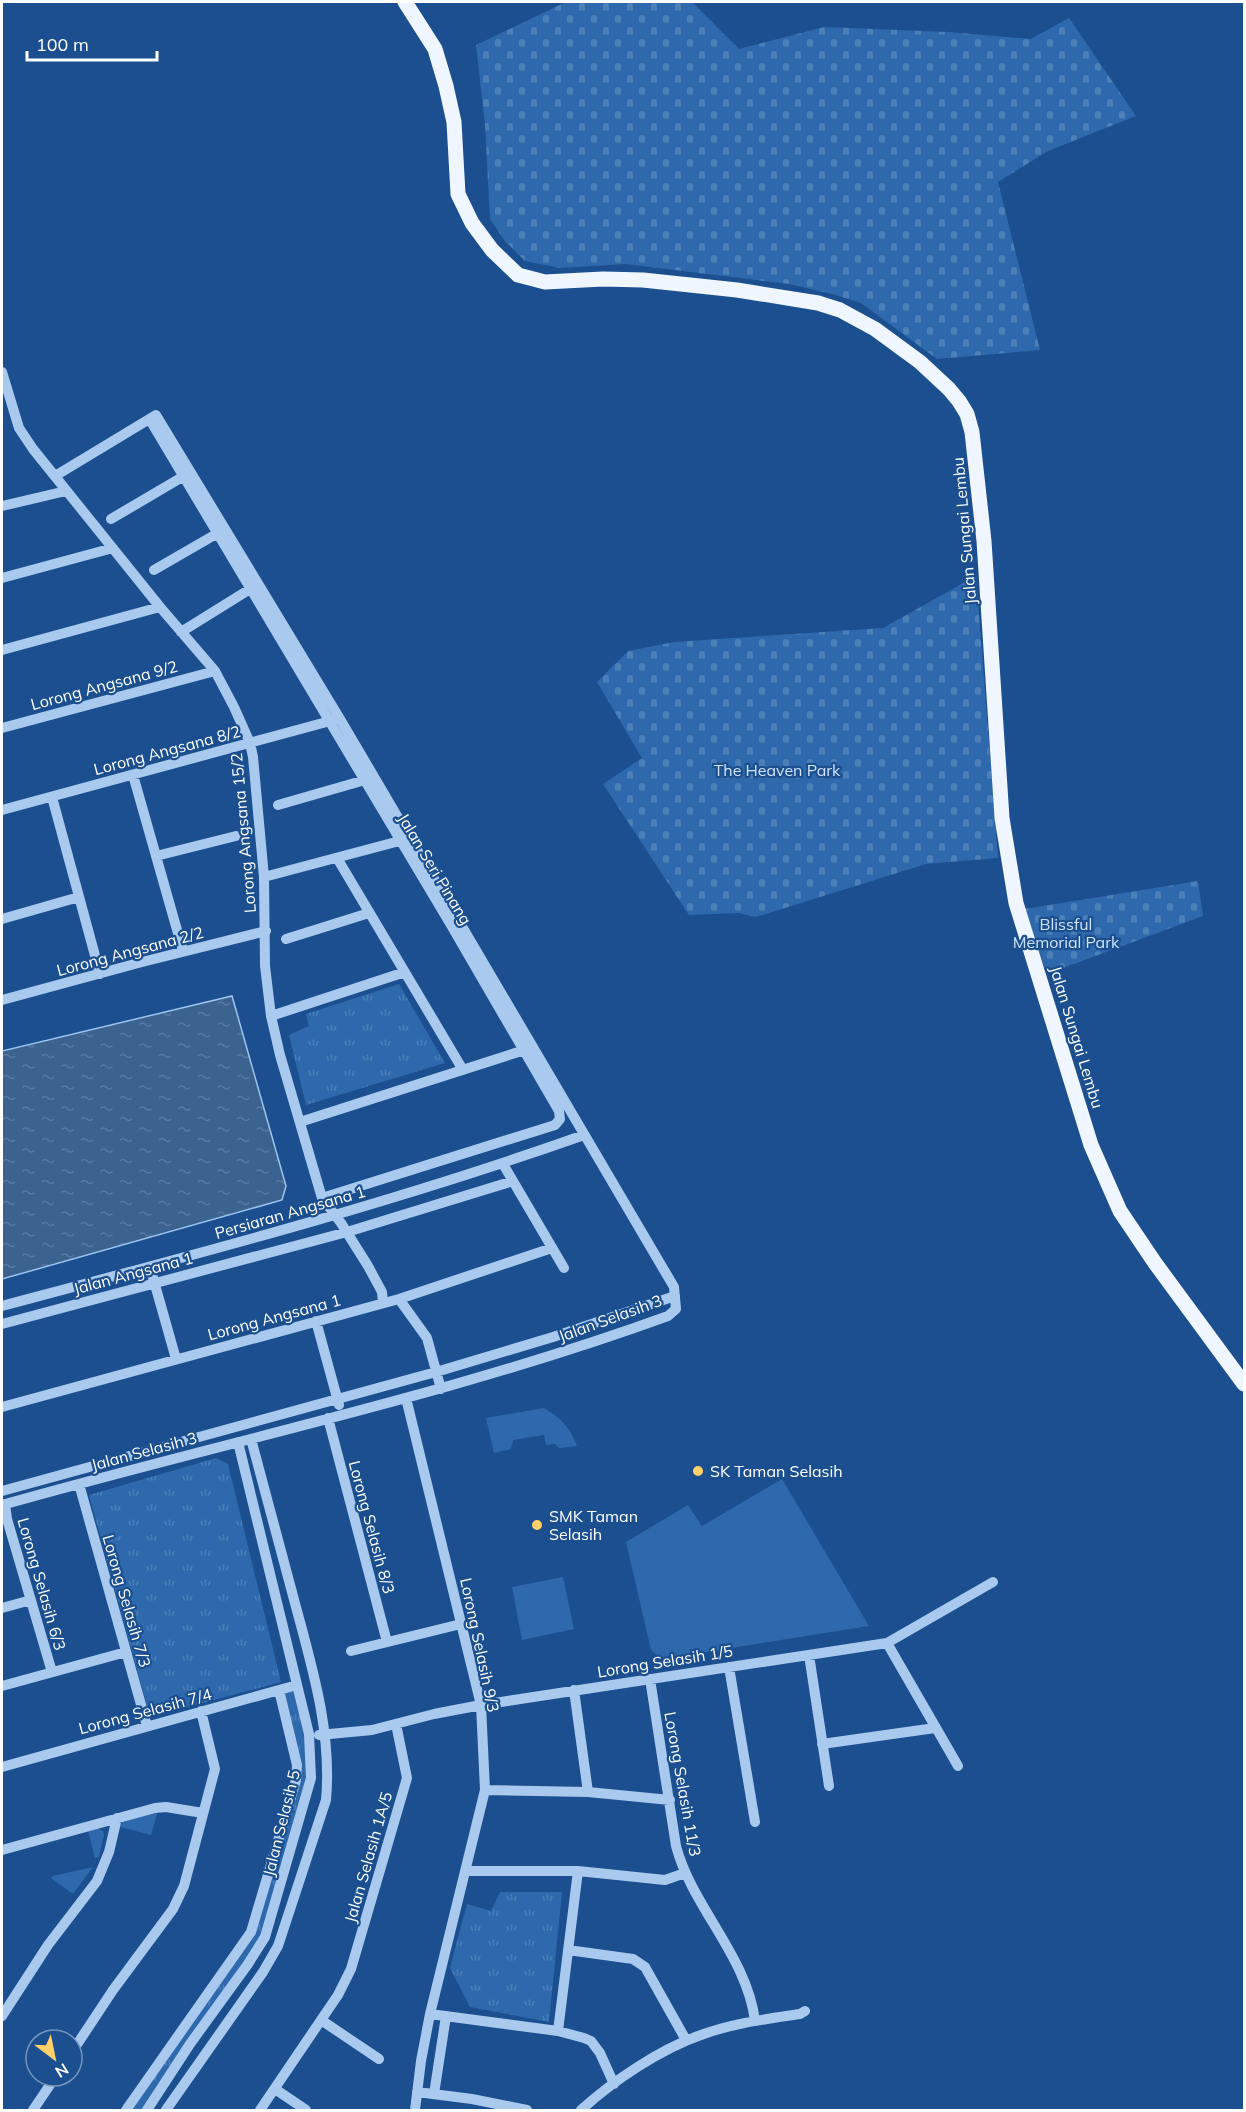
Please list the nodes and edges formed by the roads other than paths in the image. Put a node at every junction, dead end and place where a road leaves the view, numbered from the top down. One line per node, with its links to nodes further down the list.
1 (405, 2): 62 (main road, Jalan Sungai Lembu)
2 (2, 372): 4 (street, Lorong Angsana 15/2)
3 (150, 420): 4 (street); 5 (street, Jalan Seri Pinang); 13 (street, Jalan Seri Pinang)
4 (54, 476): 6 (street, Lorong Angsana 15/2)
5 (184, 476): 8 (street); 9 (street, Jalan Seri Pinang)
6 (66, 491): 7 (street); 10 (street, Lorong Angsana 15/2)
7 (2, 506)
8 (111, 519)
9 (218, 533): 11 (street); 13 (street, Jalan Seri Pinang)
10 (113, 548): 12 (street); 14 (street, Lorong Angsana 15/2)
11 (154, 570)
12 (2, 578)
13 (255, 586): 15 (street); 18 (street, Jalan Seri Pinang)
14 (160, 607): 15 (street, Lorong Angsana 15/2); 16 (street)
15 (181, 632): 17 (street, Lorong Angsana 15/2)
16 (2, 651)
17 (215, 671): 19 (street, Lorong Angsana 9/2); 20 (street, Lorong Angsana 15/2)
18 (335, 720): 20 (street, Lorong Angsana 8/2); 22 (street, Jalan Seri Pinang); 27 (street, Jalan Seri Pinang)
19 (2, 728)
20 (249, 743): 21 (street, Lorong Angsana 8/2); 30 (street, Lorong Angsana 15/2)
21 (133, 775): 23 (street, Lorong Angsana 8/2); 28 (street)
22 (365, 780): 24 (street); 27 (street, Jalan Seri Pinang)
23 (52, 796): 25 (street, Lorong Angsana 8/2); 31 (street)
24 (278, 805)
25 (2, 810)
26 (236, 836): 28 (street)
27 (405, 839): 29 (street); 41 (street, Jalan Seri Pinang)
28 (156, 856): 36 (street)
29 (337, 858): 30 (street); 32 (street)
30 (264, 877): 34 (street, Lorong Angsana 15/2)
31 (79, 897): 33 (street); 38 (street)
32 (369, 913): 35 (street); 37 (street)
33 (2, 919)
34 (266, 931): 36 (street, Lorong Angsana 2/2); 40 (street, Lorong Angsana 15/2)
35 (286, 939)
36 (183, 951): 38 (street, Lorong Angsana 2/2)
37 (405, 972): 40 (street); 42 (street)
38 (100, 974): 39 (street, Lorong Angsana 2/2)
39 (2, 1000)
40 (271, 1016): 43 (street, Lorong Angsana 15/2)
41 (529, 1049): 42 (street); 44 (street, Jalan Seri Pinang); 47 (street, Jalan Seri Pinang)
42 (463, 1070): 43 (street)
43 (300, 1122): 47 (street, Lorong Angsana 15/2)
44 (584, 1135): 45 (street, Persiaran Angsana 1); 54 (street, Jalan Seri Pinang)
45 (503, 1164): 46 (street); 48 (street, Persiaran Angsana 1)
46 (513, 1180): 49 (street, Jalan Angsana 1); 50 (street)
47 (322, 1198): 48 (street, Lorong Angsana 15/2)
48 (334, 1216): 49 (street, Lorong Angsana 15/2); 51 (street, Persiaran Angsana 1)
49 (347, 1232): 53 (street, Jalan Angsana 1); 56 (street, Lorong Angsana 15/2)
50 (552, 1248): 52 (street); 55 (street, Lorong Angsana 1)
51 (150, 1267): 53 (street); 57 (street, Persiaran Angsana 1)
52 (564, 1268)
53 (154, 1283): 59 (street, Jalan Angsana 1); 60 (street)
54 (675, 1296): 61 (street, Jalan Selasih 3); 63 (street, Jalan Selasih 3)
55 (399, 1299): 56 (street, Lorong Angsana 1); 61 (street)
56 (383, 1303): 58 (street, Lorong Angsana 1)
57 (2, 1306)
58 (316, 1321): 60 (street, Lorong Angsana 1); 65 (street)
59 (2, 1324)
60 (176, 1359): 66 (street, Lorong Angsana 1)
61 (436, 1372): 63 (street); 65 (street, Jalan Selasih 3)
62 (1245, 1384)
63 (441, 1389): 64 (street, Jalan Selasih 3)
64 (406, 1398): 67 (street, Jalan Selasih 3); 78 (street, Lorong Selasih 9/3)
65 (337, 1399): 67 (street); 72 (street, Jalan Selasih 3)
66 (2, 1407)
67 (342, 1415): 68 (street, Jalan Selasih 3)
68 (328, 1418): 69 (street, Jalan Selasih 3); 79 (street, Lorong Selasih 8/3)
69 (250, 1439): 70 (street, Jalan Selasih 3); 97 (street, Jalan Selasih 5)
70 (238, 1442): 71 (street, Jalan Selasih 3); 87 (street, Jalan Selasih 5)
71 (79, 1484): 73 (street, Jalan Selasih 3); 82 (street, Lorong Selasih 7/3)
72 (2, 1491)
73 (3, 1505): 74 (street, Lorong Selasih 6/3)
74 (4, 1520): 76 (street, Lorong Selasih 6/3)
75 (993, 1582): 80 (street)
76 (32, 1600): 77 (street); 85 (street, Lorong Selasih 6/3)
77 (2, 1608)
78 (461, 1624): 79 (street); 91 (street, Lorong Selasih 9/3)
79 (387, 1642): 81 (street)
80 (887, 1643): 83 (street, Lorong Selasih 1/5); 95 (street)
81 (351, 1651)
82 (126, 1652): 85 (street); 94 (street, Lorong Selasih 7/3)
83 (810, 1655): 84 (street, Lorong Selasih 1/5); 98 (street)
84 (729, 1667): 86 (street, Lorong Selasih 1/5); 107 (street)
85 (52, 1672): 88 (street)
86 (651, 1679): 90 (street, Lorong Selasih 1/5); 104 (street, Lorong Selasih 11/3)
87 (297, 1685): 89 (street, Lorong Selasih 7/4); 96 (street, Jalan Selasih 5)
88 (2, 1686)
89 (279, 1690): 92 (street, Lorong Selasih 7/4); 131 (street)
90 (574, 1690): 91 (street, Lorong Selasih 1/5); 103 (street)
91 (481, 1705): 93 (street, Lorong Selasih 1/5); 102 (street, Lorong Selasih 9/3)
92 (201, 1711): 94 (street, Lorong Selasih 7/4); 105 (street)
93 (396, 1724): 97 (street, Lorong Selasih 1/5); 117 (street, Jalan Selasih 1A/5)
94 (147, 1726): 100 (street, Lorong Selasih 7/4)
95 (935, 1728): 98 (street); 99 (street)
96 (309, 1734): 97 (street, Lorong Selasih 1/5); 128 (street, Jalan Selasih 5)
97 (325, 1735): 132 (street, Jalan Selasih 5)
98 (822, 1744): 101 (street)
99 (958, 1766)
100 (2, 1767)
101 (829, 1786)
102 (485, 1790): 103 (street); 109 (street, Lorong Selasih 9/3)
103 (588, 1792): 104 (street)
104 (670, 1800): 111 (street, Lorong Selasih 11/3)
105 (203, 1813): 106 (street); 120 (street)
106 (117, 1818): 108 (street); 115 (street)
107 (755, 1822)
108 (2, 1850)
109 (466, 1871): 110 (street); 114 (street, Lorong Selasih 9/3)
110 (578, 1871): 111 (street); 112 (street)
111 (685, 1873): 118 (street, Lorong Selasih 11/3)
112 (568, 1950): 119 (street); 121 (street)
113 (804, 2011): 118 (street)
114 (430, 2014): 116 (street); 126 (street, Lorong Selasih 9/3)
115 (2, 2016)
116 (446, 2016): 119 (street); 127 (street)
117 (321, 2020): 122 (street); 125 (street, Jalan Selasih 1A/5)
118 (755, 2021): 121 (street)
119 (558, 2031): 123 (street)
120 (84, 2034)
121 (686, 2040): 123 (street)
122 (379, 2059)
123 (614, 2084): 137 (street)
124 (48, 2088): 130 (street)
125 (275, 2089): 133 (street, Jalan Selasih 1A/5); 134 (street)
126 (417, 2092): 127 (street); 135 (street, Lorong Selasih 9/3)
127 (434, 2094): 129 (street)
128 (150, 2107): 132 (street)
129 (496, 2107): 136 (street)
130 (33, 2110)
131 (126, 2110)
132 (164, 2110)
133 (260, 2110)
134 (306, 2110)
135 (415, 2110)
136 (527, 2110)
137 (581, 2110)

